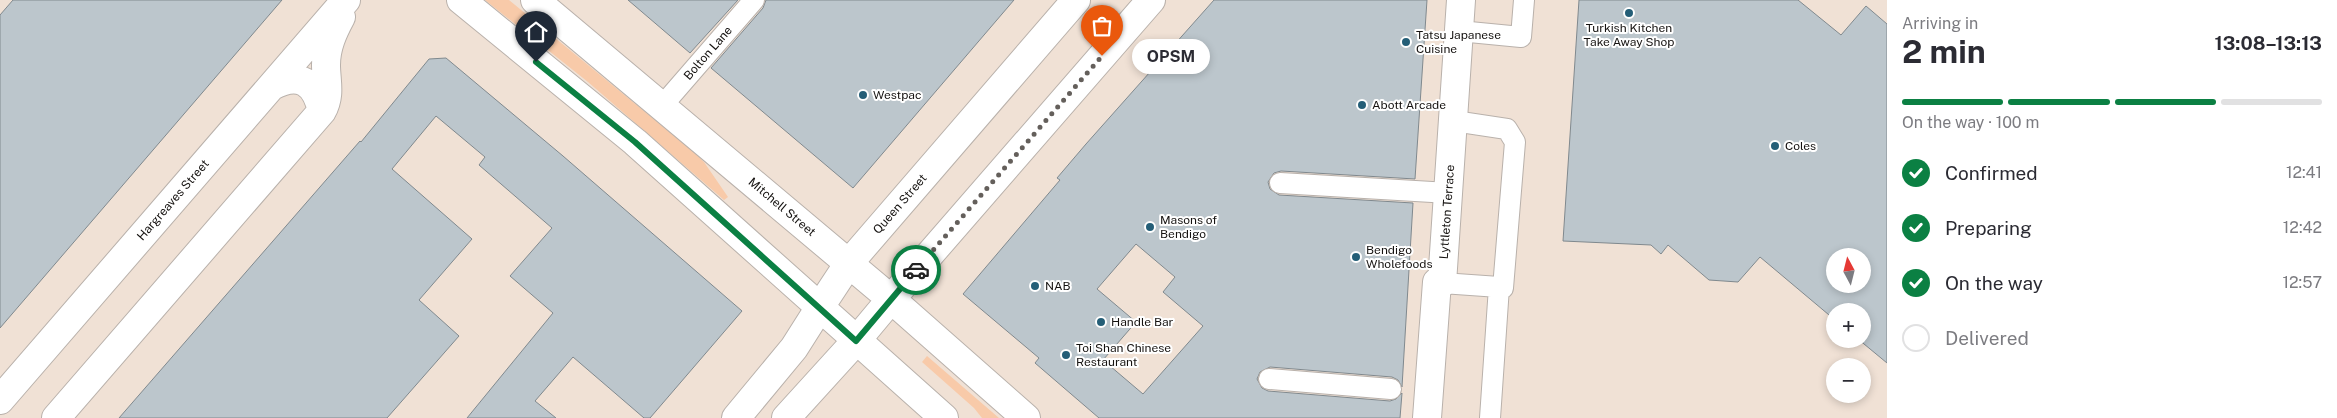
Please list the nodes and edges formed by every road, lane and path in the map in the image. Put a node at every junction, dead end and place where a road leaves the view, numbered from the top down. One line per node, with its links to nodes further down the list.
1 (346, 0): 11 (street, Hargreaves Street)
2 (350, 0): 13 (street)
3 (461, 0): 21 (street)
4 (535, 0): 12 (street, Mitchell Street)
5 (754, 0): 12 (lane, Bolton Lane)
6 (1076, 0): 17 (street, Queen Street)
7 (1151, 0): 20 (street)
8 (1461, 0): 10 (street, Lyttleton Terrace)
9 (1524, 0): 10 (lane)
10 (1459, 30): 14 (street, Lyttleton Terrace)
11 (272, 86): 13 (street); 25 (street, Hargreaves Street)
12 (662, 106): 17 (street, Mitchell Street)
13 (322, 111): 27 (street)
14 (1454, 121): 16 (street, Lyttleton Terrace); 19 (lane)
15 (1280, 183): 16 (lane)
16 (1449, 193): 18 (street, Lyttleton Terrace)
17 (849, 263): 20 (street, Mitchell Street); 21 (street, Queen Street)
18 (1442, 283): 19 (lane); 26 (street, Lyttleton Terrace)
19 (1498, 288): 32 (lane)
20 (891, 299): 22 (street); 31 (street, Mitchell Street)
21 (820, 307): 22 (street); 28 (street, Queen Street)
22 (856, 341): 29 (street); 30 (street)
23 (1269, 378): 24 (lane)
24 (1391, 389)
25 (0, 400)
26 (1422, 400)
27 (56, 418)
28 (736, 418)
29 (786, 418)
30 (944, 418)
31 (1026, 418)
32 (1490, 418)

